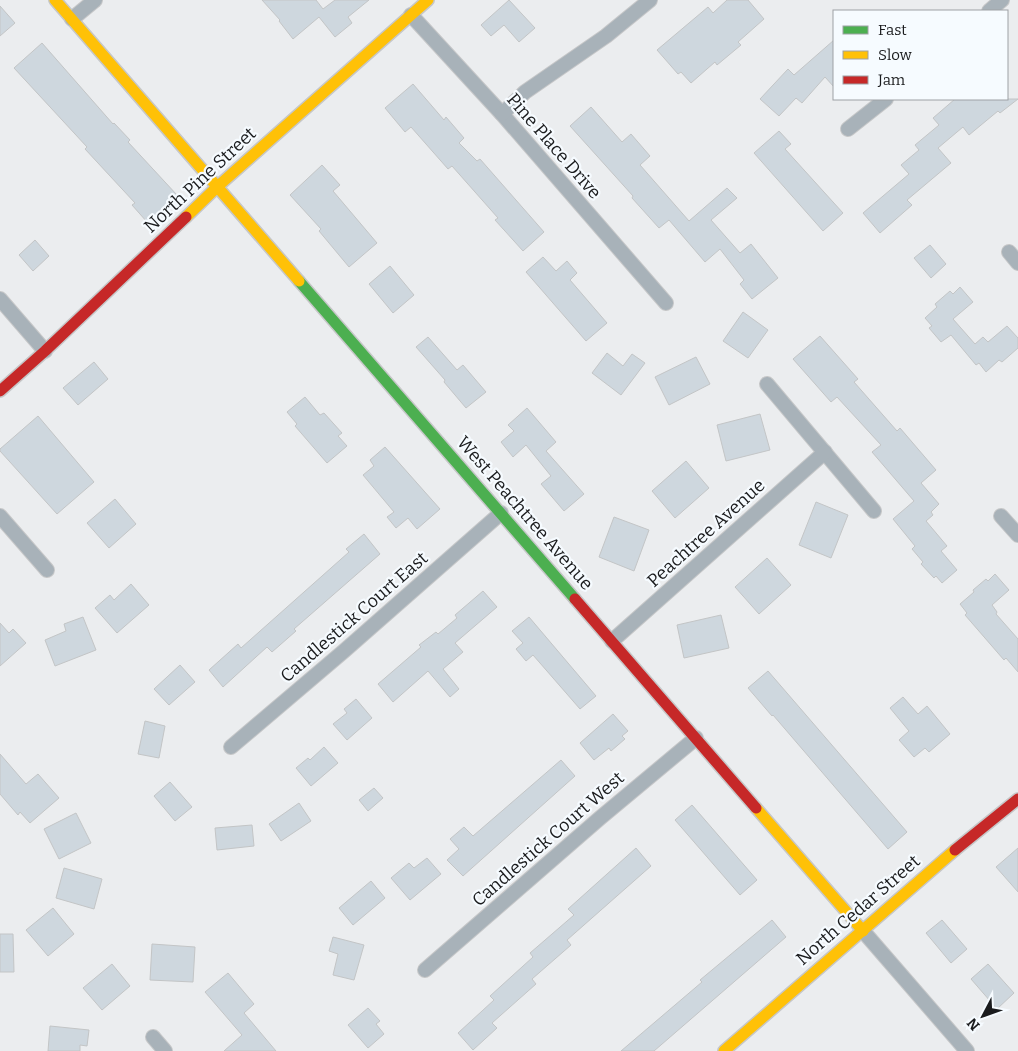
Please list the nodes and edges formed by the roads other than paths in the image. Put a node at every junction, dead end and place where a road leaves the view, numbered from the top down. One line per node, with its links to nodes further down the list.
1 (56, 0): 8 (street, West Peachtree Avenue)
2 (95, 0): 8 (street)
3 (428, 0): 7 (street, North Pine Street)
4 (650, 0): 10 (street)
5 (1002, 0): 6 (street)
6 (989, 10)
7 (410, 15): 10 (street, Pine Place Drive); 12 (street, North Pine Street)
8 (72, 19): 12 (street, West Peachtree Avenue)
9 (885, 100): 11 (street)
10 (502, 114): 16 (street, Pine Place Drive)
11 (848, 129)
12 (217, 186): 17 (street, North Pine Street); 22 (street, West Peachtree Avenue)
13 (1009, 252): 14 (street)
14 (1018, 263)
15 (0, 299): 17 (street)
16 (666, 303)
17 (45, 350): 19 (street, North Pine Street)
18 (767, 384): 20 (street)
19 (0, 391)
20 (825, 452): 21 (street); 27 (street, Peachtree Avenue)
21 (874, 511)
22 (501, 513): 27 (street, West Peachtree Avenue); 29 (street, Candlestick Court East)
23 (0, 516): 26 (street)
24 (1001, 516): 25 (street)
25 (1018, 535)
26 (47, 570)
27 (612, 641): 28 (street, West Peachtree Avenue)
28 (696, 738): 31 (street, West Peachtree Avenue); 32 (street, Candlestick Court West)
29 (231, 747)
30 (1018, 799): 31 (street, North Cedar Street)
31 (863, 931): 35 (street, North Cedar Street); 36 (street, West Peachtree Avenue)
32 (425, 970)
33 (153, 1037): 34 (street)
34 (165, 1051)
35 (724, 1051)
36 (968, 1051)

